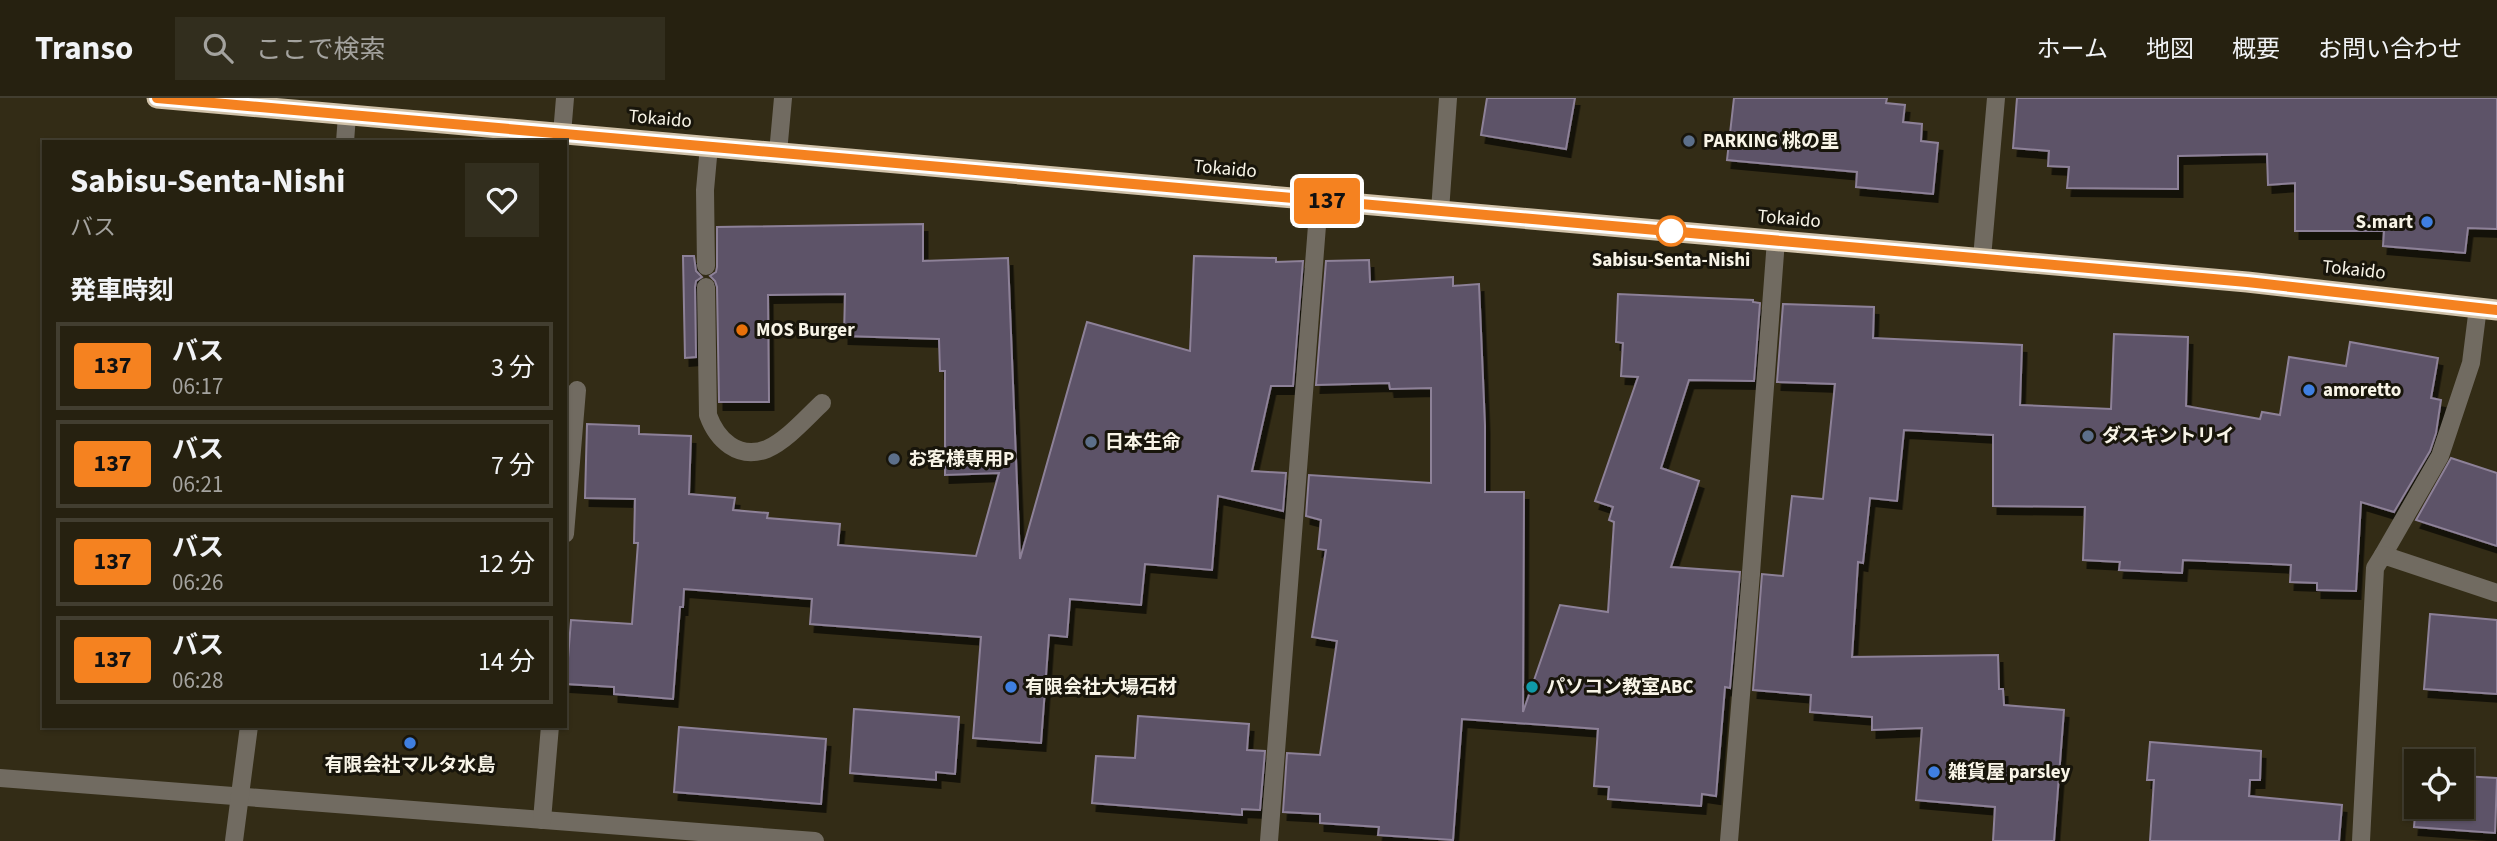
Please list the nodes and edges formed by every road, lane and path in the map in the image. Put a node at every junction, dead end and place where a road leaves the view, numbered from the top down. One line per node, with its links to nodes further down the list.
1 (157, 98): 6 (highway, Tokaido)
2 (565, 98): 7 (street)
3 (783, 98): 10 (street)
4 (1448, 98): 12 (street)
5 (1996, 98): 14 (street)
6 (347, 115): 7 (highway, Tokaido); 8 (street)
7 (562, 134): 9 (highway, Tokaido)
8 (345, 140)
9 (709, 146): 10 (highway, Tokaido); 15 (street)
10 (778, 153): 11 (highway, Tokaido)
11 (1319, 200): 12 (highway, Tokaido); 30 (street)
12 (1440, 211): 13 (highway, Tokaido)
13 (1776, 240): 14 (highway, Tokaido); 31 (street)
14 (1982, 258): 17 (highway, Tokaido)
15 (706, 266)
16 (706, 287): 19 (street)
17 (2488, 308): 21 (street)
18 (577, 390): 20 (street)
19 (822, 403)
20 (567, 510)
21 (2383, 555): 22 (street); 32 (street)
22 (2497, 593)
23 (250, 728): 26 (street)
24 (550, 728): 27 (street)
25 (0, 778): 26 (street)
26 (241, 796): 27 (street); 28 (street)
27 (542, 820): 29 (street)
28 (234, 841)
29 (815, 841)
30 (1269, 841)
31 (1729, 841)
32 (2361, 841)

